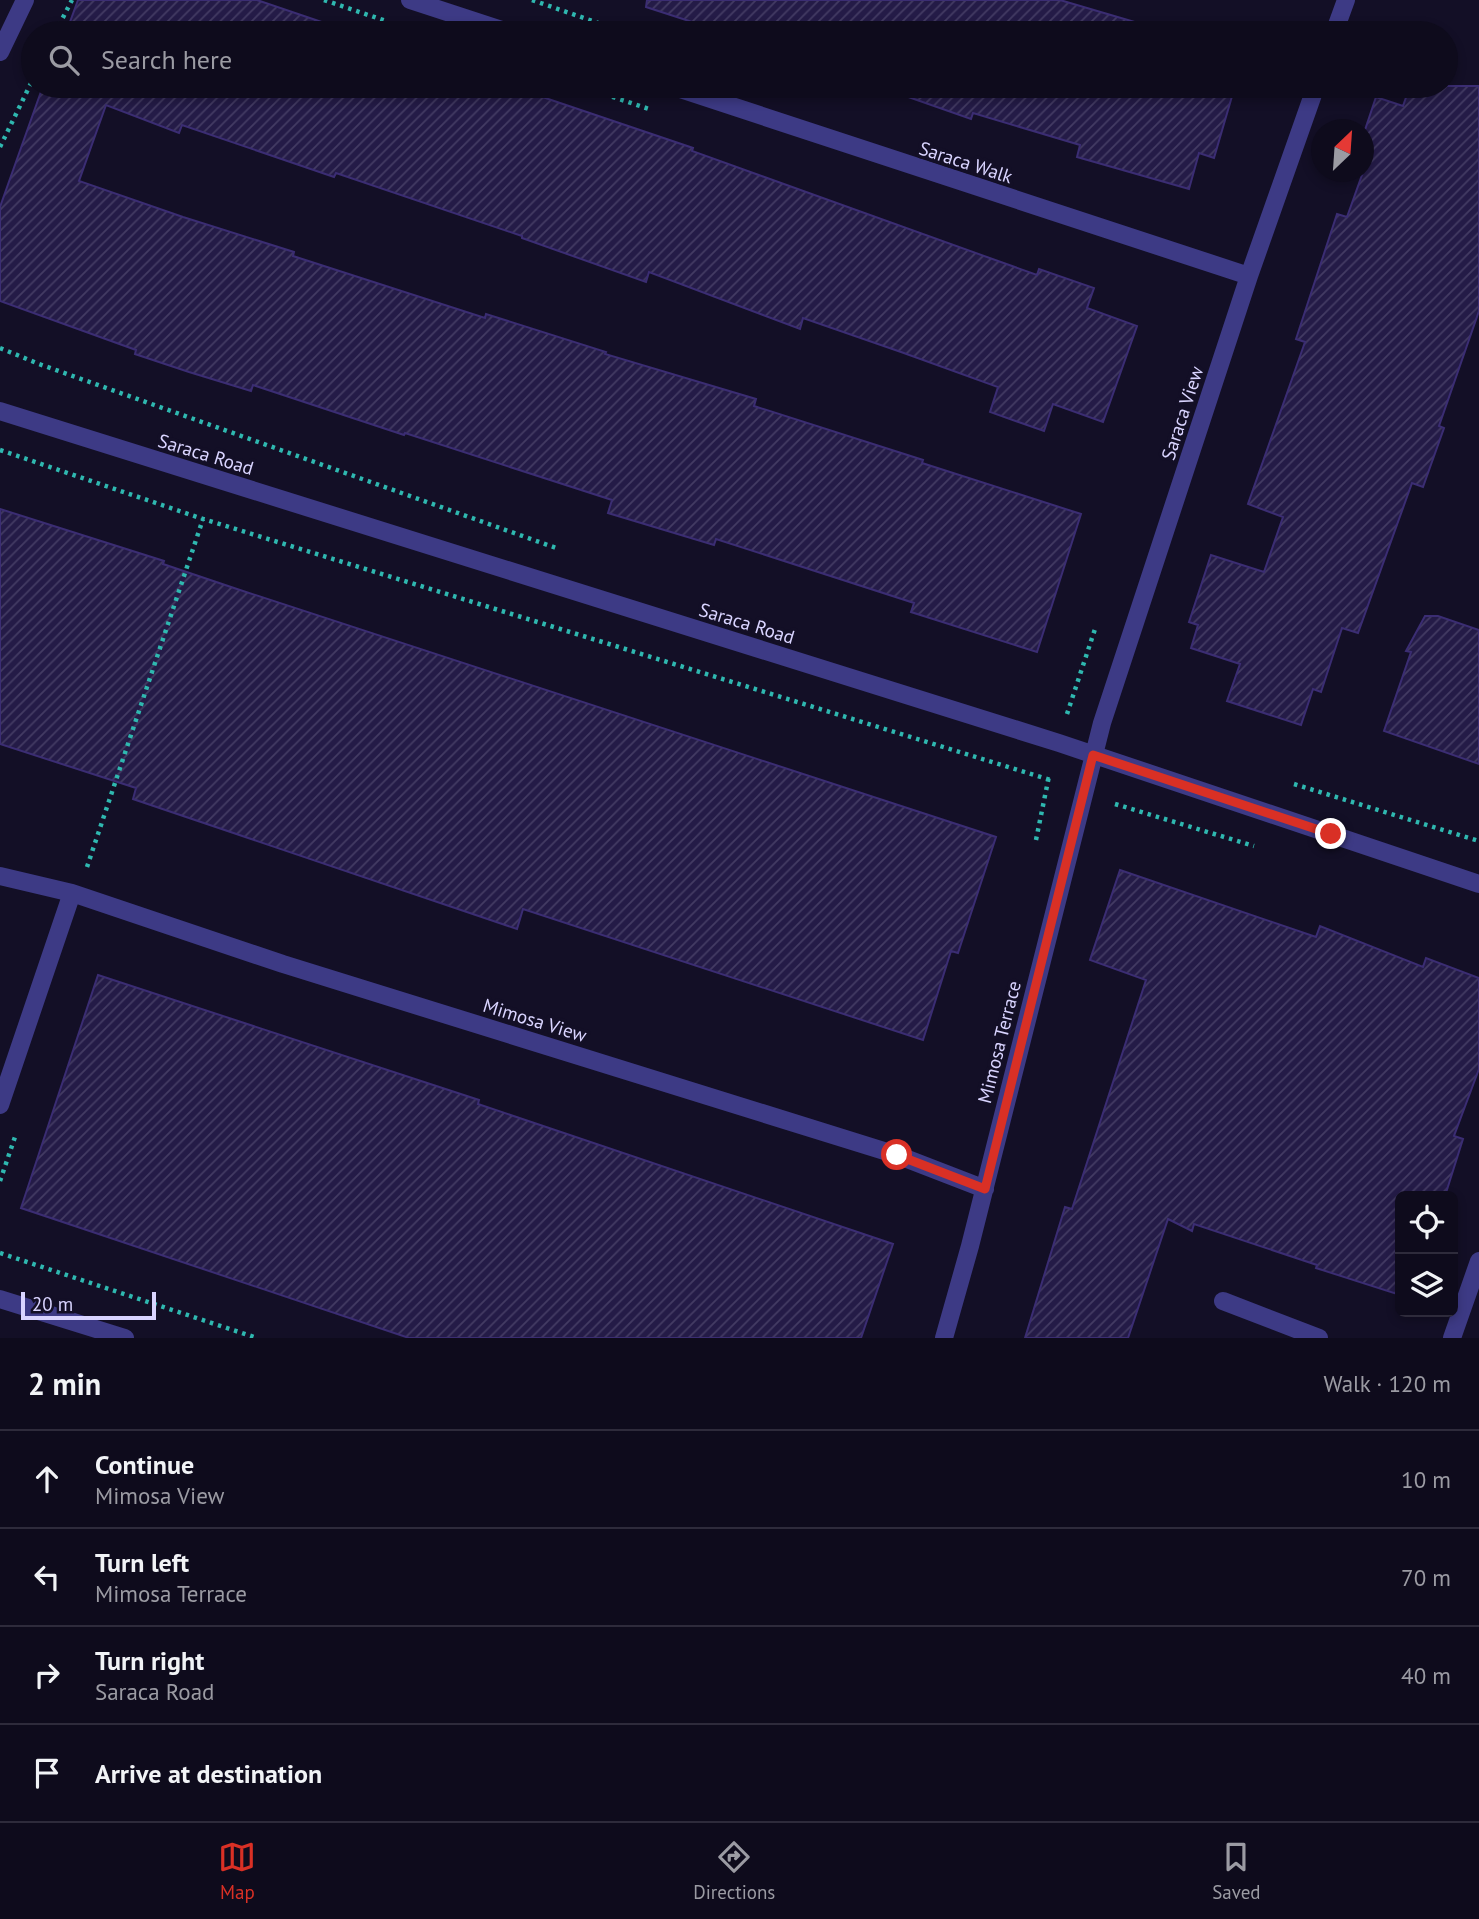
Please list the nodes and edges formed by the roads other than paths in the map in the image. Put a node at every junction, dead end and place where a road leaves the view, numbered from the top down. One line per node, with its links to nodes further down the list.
1 (25, 0): 6 (street)
2 (410, 0): 4 (street)
3 (1346, 0): 5 (street)
4 (474, 21)
5 (1338, 21)
6 (0, 51)
7 (708, 98): 9 (street, Saraca Walk)
8 (1311, 98): 9 (street, Saraca View)
9 (1249, 276): 11 (street, Saraca View)
10 (0, 411): 11 (street, Saraca Road)
11 (1093, 755): 13 (street, Saraca Road); 16 (street, Mimosa Terrace)
12 (0, 876): 14 (street, Mimosa View)
13 (1479, 884)
14 (72, 893): 15 (street); 16 (street, Mimosa View)
15 (0, 1105)
16 (985, 1189): 21 (street, Mimosa Terrace)
17 (1479, 1261): 23 (street)
18 (0, 1299): 20 (street)
19 (1223, 1301): 22 (street)
20 (125, 1338)
21 (944, 1338)
22 (1318, 1338)
23 (1452, 1338)

